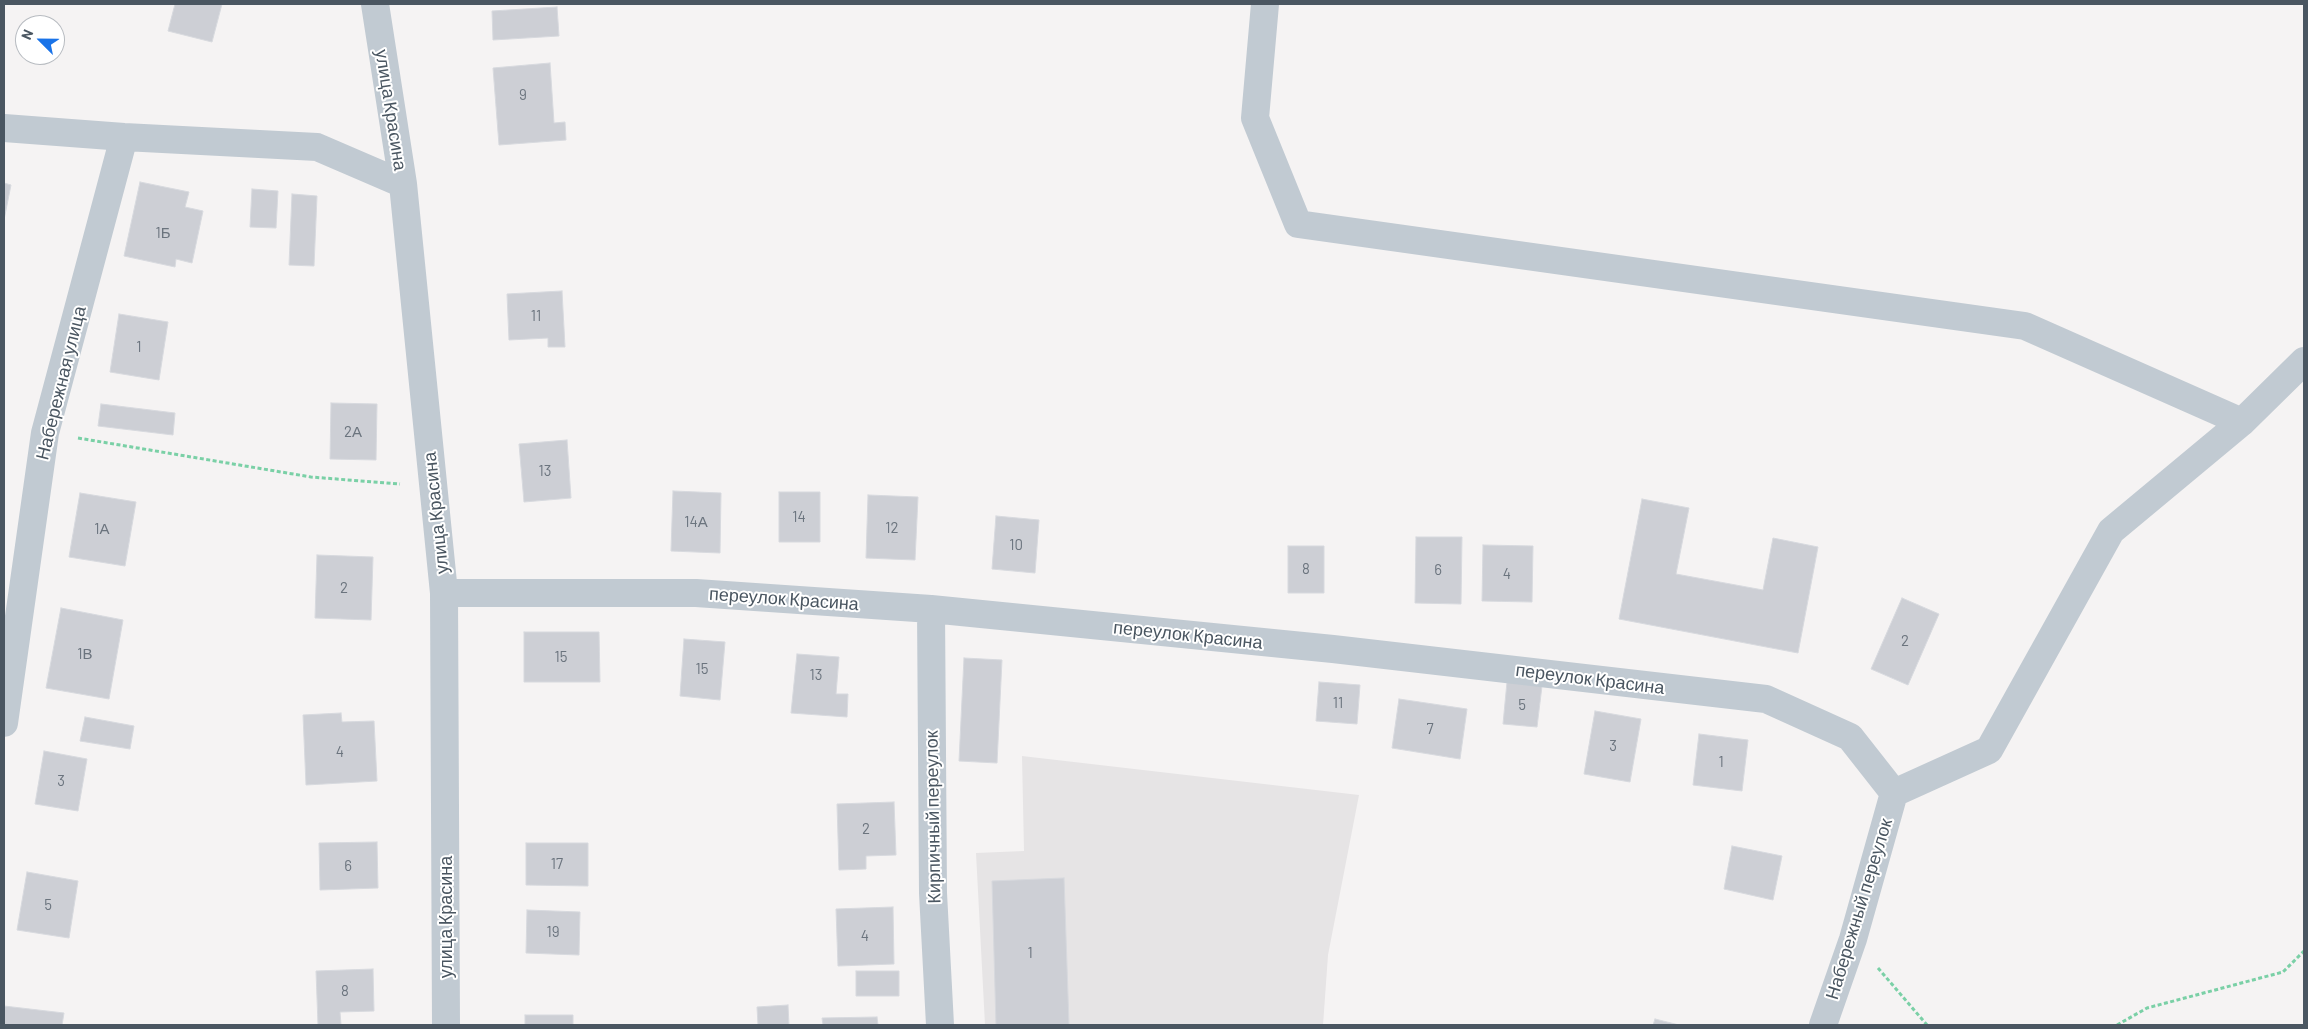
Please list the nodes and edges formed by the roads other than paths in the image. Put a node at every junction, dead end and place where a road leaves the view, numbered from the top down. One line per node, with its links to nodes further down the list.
1 (375, 4): 5 (street, улица Красина)
2 (1265, 4): 7 (street)
3 (4, 128): 4 (street)
4 (124, 137): 5 (street); 10 (street, Набережная улица)
5 (402, 184): 8 (street, улица Красина)
6 (2304, 361): 7 (street)
7 (2242, 422): 11 (street)
8 (444, 593): 9 (street, переулок Красина); 12 (street, улица Красина)
9 (932, 609): 11 (street, переулок Красина); 13 (street, Кирпичный переулок)
10 (4, 722)
11 (1894, 793): 14 (street, Набережный переулок)
12 (446, 1025)
13 (940, 1025)
14 (1823, 1025)

